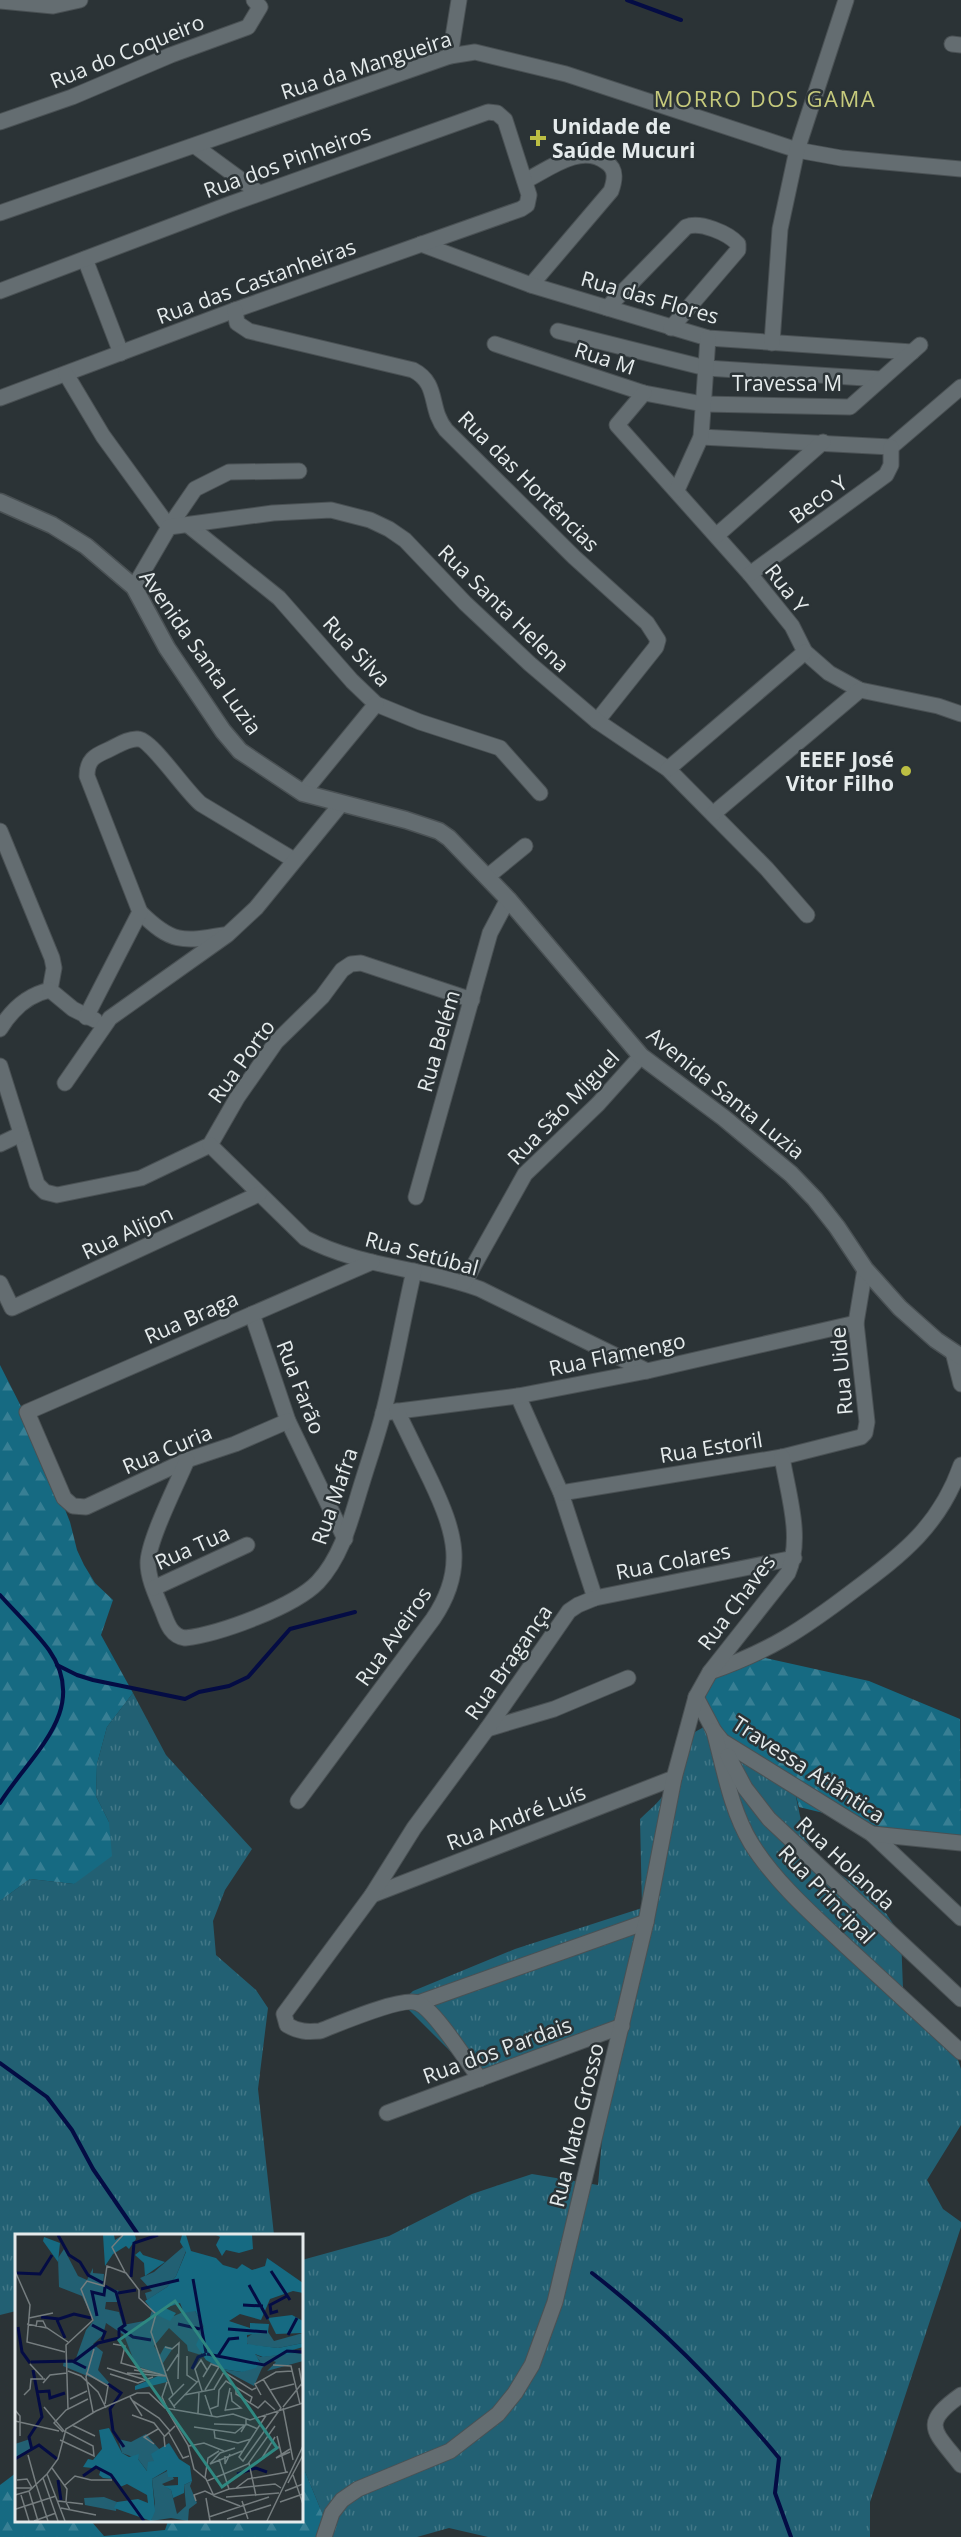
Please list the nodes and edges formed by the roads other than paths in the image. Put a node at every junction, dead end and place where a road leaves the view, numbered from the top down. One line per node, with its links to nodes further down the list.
1 (80, 0): 4 (street)
2 (459, 0): 6 (street)
3 (846, 0): 9 (street)
4 (0, 1)
5 (257, 4): 7 (street, Rua do Coqueiro)
6 (450, 57): 8 (street, Rua da Mangueira); 9 (street, Rua da Mangueira)
7 (0, 122)
8 (195, 146): 12 (street); 14 (street, Rua da Mangueira)
9 (797, 150): 10 (street, Rua da Mangueira); 24 (street)
10 (961, 168)
11 (525, 181): 12 (street, Rua dos Pinheiros); 13 (street, Rua dos Pinheiros); 17 (street)
12 (259, 193): 16 (street, Rua dos Pinheiros)
13 (527, 204): 15 (street, Rua das Castanheiras)
14 (0, 213)
15 (421, 244): 17 (street, Rua das Flores); 20 (street, Rua das Castanheiras)
16 (85, 259): 18 (street, Rua dos Pinheiros); 27 (street)
17 (531, 285): 19 (street, Rua das Flores)
18 (0, 291)
19 (607, 308): 21 (street, Rua das Flores); 21 (street)
20 (234, 310): 27 (street, Rua das Castanheiras); 50 (street, Rua das Hortências)
21 (670, 328): 23 (street, Rua das Flores)
22 (558, 331): 28 (street, Travessa M)
23 (708, 338): 24 (street, Rua das Flores); 28 (street)
24 (772, 343): 26 (street, Rua das Flores)
25 (495, 344): 32 (street, Rua M)
26 (916, 349): 30 (street, Travessa M)
27 (121, 353): 29 (street, Rua das Castanheiras)
28 (706, 368): 30 (street, Travessa M); 34 (street)
29 (66, 374): 33 (street, Rua das Castanheiras); 42 (street)
30 (881, 379): 34 (street, Travessa M)
31 (961, 387): 37 (street)
32 (644, 393): 34 (street, Rua M); 39 (street, Rua Y)
33 (0, 398)
34 (703, 404): 35 (street)
35 (701, 437): 36 (street); 39 (street)
36 (823, 442): 37 (street); 43 (street)
37 (891, 447): 44 (street, Beco Y)
38 (299, 471): 42 (street)
39 (677, 490): 43 (street, Rua Y)
40 (0, 502): 45 (street, Avenida Santa Luzia)
41 (188, 525): 42 (street, Rua Santa Helena); 48 (street, Rua Silva); 50 (street, Rua Santa Helena)
42 (169, 527): 45 (street)
43 (717, 535): 44 (street, Rua Y)
44 (750, 574): 46 (street, Rua Y)
45 (134, 587): 52 (street, Avenida Santa Luzia)
46 (805, 652): 47 (street, Rua Y); 51 (street)
47 (860, 690): 49 (street, Rua Y); 55 (street)
48 (376, 704): 52 (street); 53 (street, Rua Silva)
49 (961, 714)
50 (597, 721): 51 (street, Rua Santa Helena)
51 (668, 769): 55 (street, Rua Santa Helena)
52 (303, 793): 54 (street, Avenida Santa Luzia)
53 (540, 793)
54 (341, 804): 58 (street); 59 (street, Avenida Santa Luzia)
55 (712, 814): 62 (street, Rua Santa Helena)
56 (0, 831): 64 (street)
57 (525, 846): 59 (street)
58 (294, 860): 61 (street); 63 (street)
59 (487, 877): 60 (street, Avenida Santa Luzia)
60 (508, 899): 65 (street, Rua Belém); 69 (street, Avenida Santa Luzia)
61 (140, 912): 63 (street); 66 (street)
62 (807, 915)
63 (227, 935): 67 (street)
64 (50, 990): 66 (street); 68 (street)
65 (472, 1000): 74 (street, Rua Porto); 76 (street, Rua Belém)
66 (86, 1017): 67 (street)
67 (110, 1018): 71 (street)
68 (0, 1029)
69 (641, 1056): 78 (street, Avenida Santa Luzia); 81 (street, Rua São Miguel)
70 (0, 1066): 72 (street)
71 (65, 1083)
72 (21, 1134): 73 (street); 74 (street)
73 (0, 1144)
74 (210, 1145): 75 (street, Rua Setúbal)
75 (259, 1194): 77 (street, Rua Setúbal); 80 (street, Rua Alijon)
76 (416, 1197)
77 (372, 1262): 79 (street, Rua Setúbal); 82 (street, Rua Braga)
78 (865, 1269): 83 (street, Rua Uide); 84 (street, Avenida Santa Luzia)
79 (414, 1271): 81 (street, Rua Setúbal); 88 (street)
80 (0, 1283)
81 (464, 1283): 85 (street, Rua Setúbal)
82 (252, 1314): 89 (street, Rua Farão); 95 (street, Rua Braga)
83 (856, 1323): 85 (street, Rua Flamengo); 90 (street, Rua Uide)
84 (957, 1354): 86 (street)
85 (647, 1371): 87 (street, Rua Flamengo)
86 (961, 1384)
87 (518, 1396): 88 (street, Rua Flamengo); 94 (street)
88 (390, 1412): 96 (street, Rua Mafra); 107 (street, Rua Aveiros)
89 (288, 1421): 92 (street, Rua Curia); 96 (street, Rua Farão)
90 (865, 1433): 91 (street, Rua Estoril)
91 (782, 1457): 94 (street, Rua Estoril); 98 (street, Rua Chaves)
92 (187, 1460): 95 (street, Rua Curia); 99 (street)
93 (961, 1465): 101 (street)
94 (561, 1492): 100 (street)
95 (64, 1498)
96 (345, 1539): 99 (street, Rua Mafra)
97 (247, 1545): 99 (street, Rua Tua)
98 (794, 1558): 100 (street, Rua Colares); 101 (street, Rua Chaves)
99 (154, 1588)
100 (595, 1598): 104 (street, Rua Bragança)
101 (710, 1672): 103 (street, Rua Chaves)
102 (628, 1678): 104 (street)
103 (696, 1697): 105 (street, Travessa Atlântica); 106 (street, Rua Mato Grosso)
104 (487, 1729): 110 (street, Rua Bragança)
105 (718, 1736): 108 (street, Travessa Atlântica); 113 (street, Rua Holanda); 116 (street, Rua Principal)
106 (675, 1778): 110 (street, Rua André Luís); 112 (street, Rua Mato Grosso)
107 (298, 1801)
108 (872, 1834): 109 (street); 111 (street, Travessa Atlântica)
109 (961, 1843)
110 (372, 1895): 114 (street, Rua Bragança)
111 (961, 1918)
112 (646, 1922): 114 (street); 115 (street, Rua Mato Grosso)
113 (961, 1999)
114 (418, 2002): 117 (street)
115 (622, 2026): 117 (street, Rua dos Pardais); 121 (street, Rua Mato Grosso)
116 (961, 2052)
117 (480, 2079): 118 (street, Rua dos Pardais)
118 (387, 2113)
119 (961, 2395): 120 (street)
120 (961, 2465)
121 (324, 2537)

